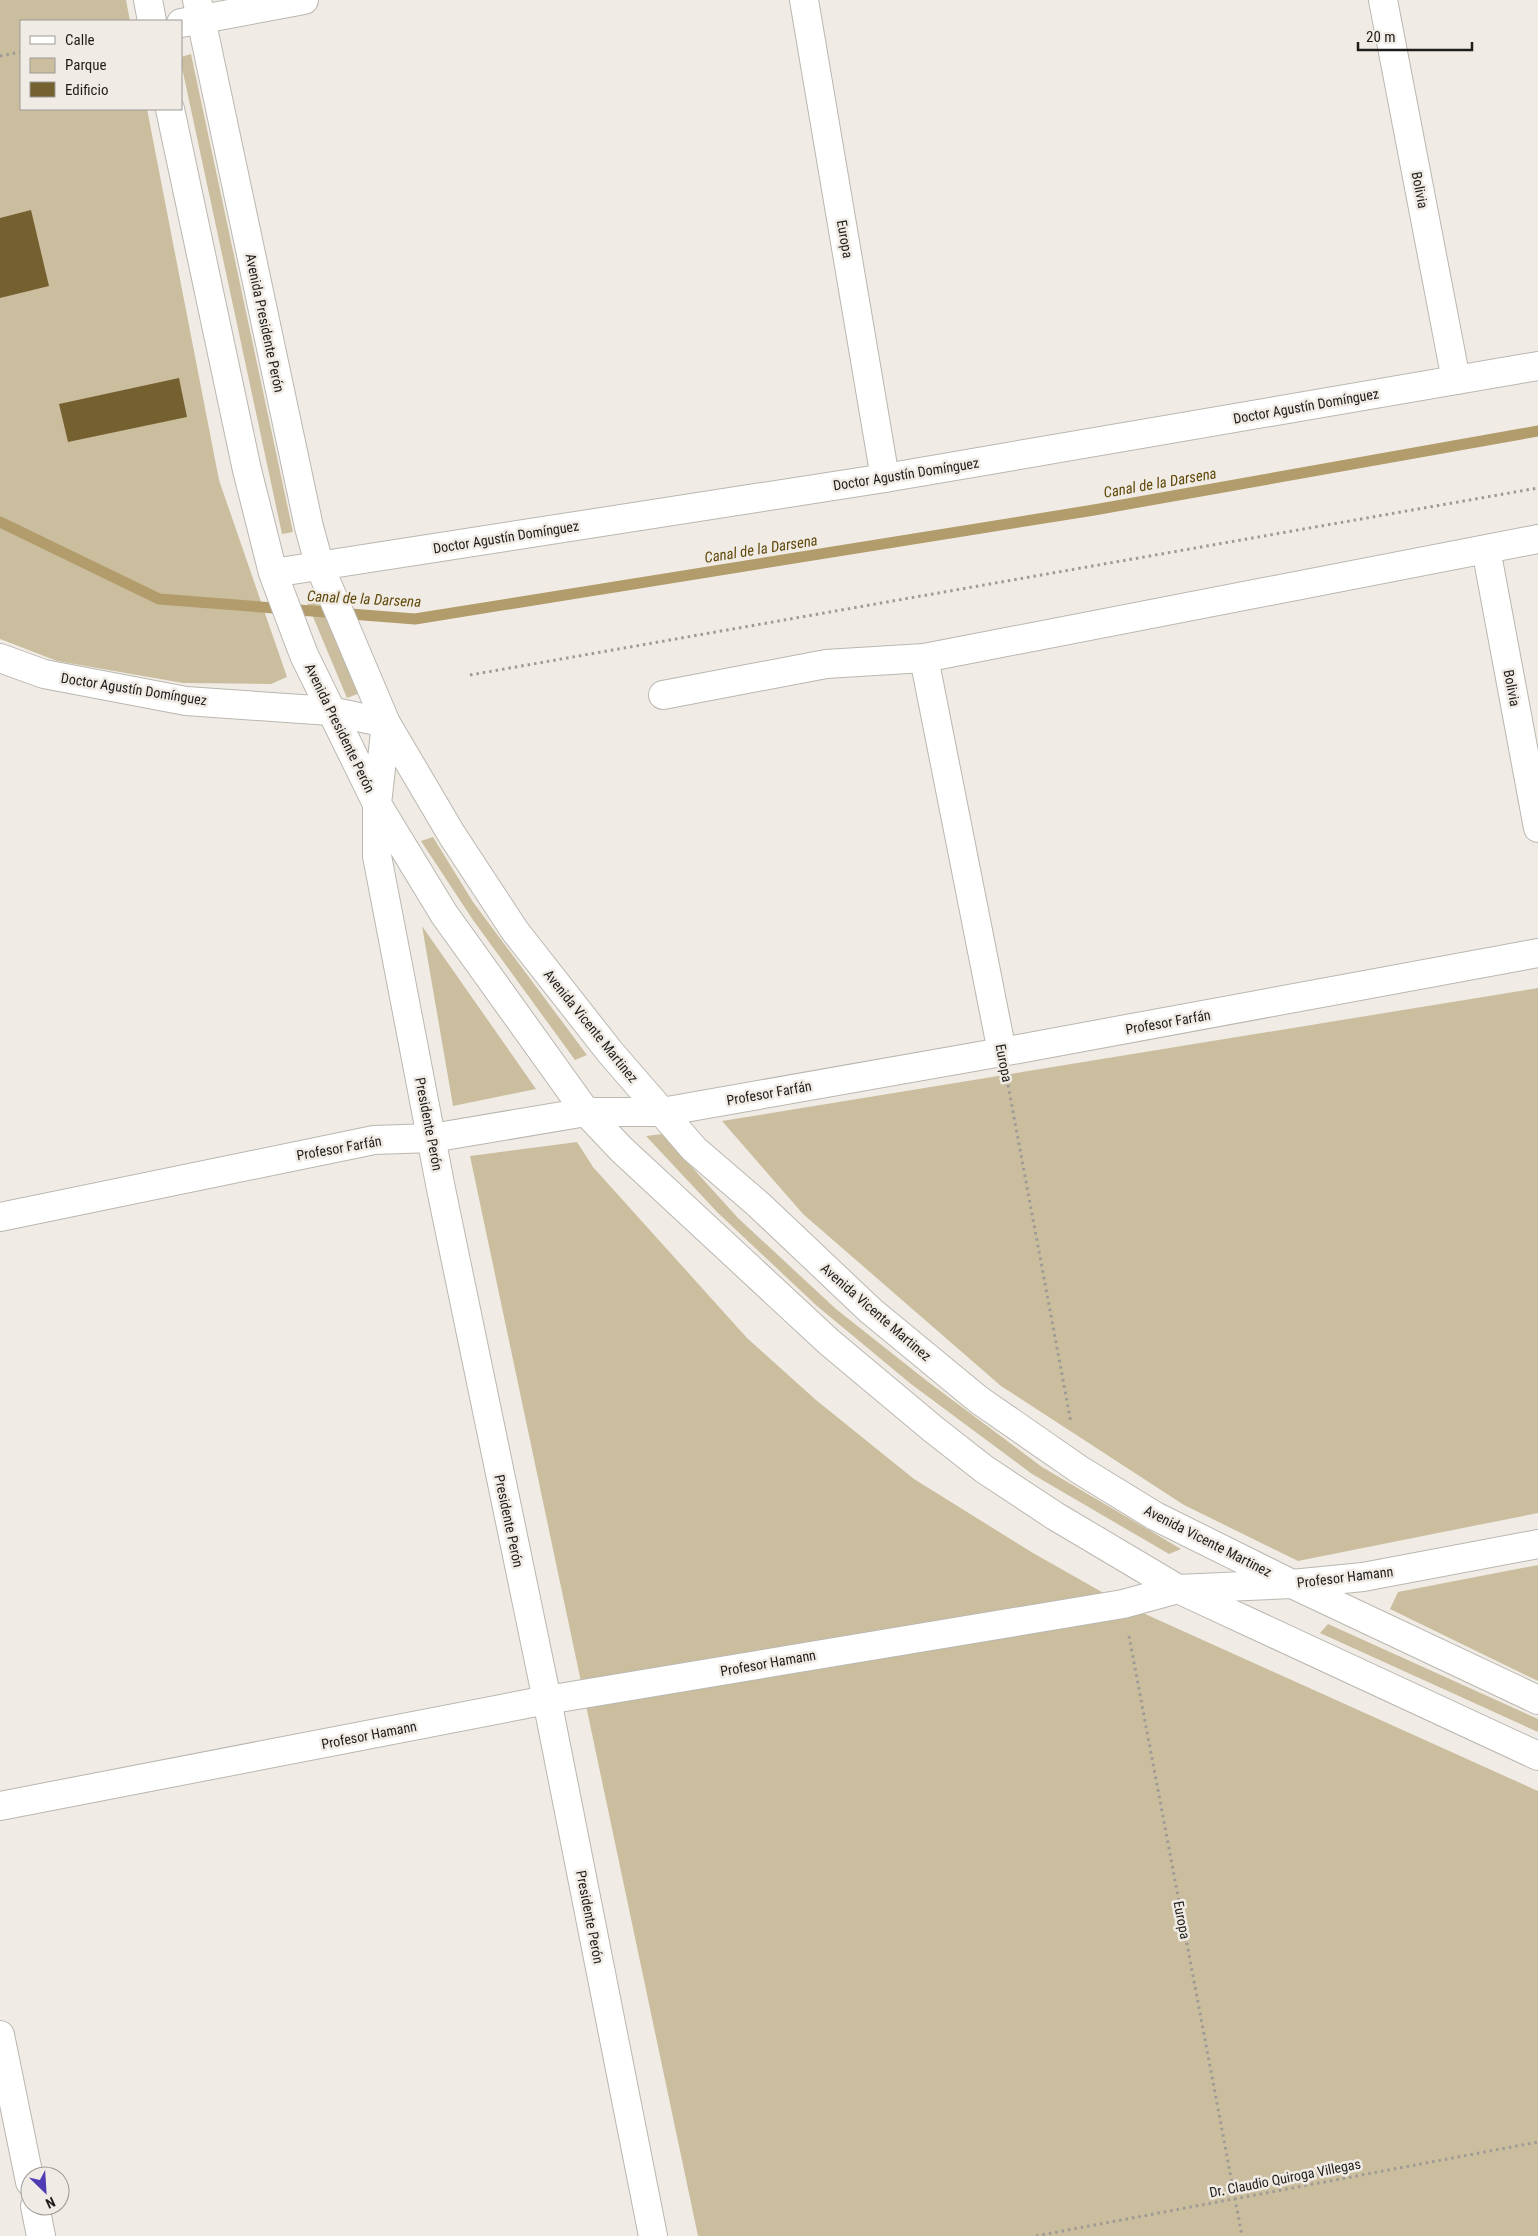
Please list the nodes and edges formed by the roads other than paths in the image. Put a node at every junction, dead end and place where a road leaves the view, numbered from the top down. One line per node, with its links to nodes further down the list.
1 (148, 0): 6 (street)
2 (304, 0): 5 (street)
3 (804, 0): 10 (street, Europa)
4 (1383, 0): 9 (street, Bolivia)
5 (193, 14): 13 (street, Avenida Presidente Perón)
6 (152, 20)
7 (170, 110): 14 (street, Avenida Presidente Perón)
8 (1538, 366): 9 (street, Doctor Agustín Domínguez)
9 (1456, 380): 10 (street, Doctor Agustín Domínguez)
10 (885, 478): 13 (street, Doctor Agustín Domínguez)
11 (1538, 539): 12 (street)
12 (1486, 549): 16 (street); 21 (street, Bolivia)
13 (320, 567): 14 (street, Doctor Agustín Domínguez); 19 (street, Avenida Presidente Perón)
14 (273, 572): 18 (street, Avenida Presidente Perón)
15 (0, 658): 18 (street, Doctor Agustín Domínguez)
16 (924, 658): 17 (street); 23 (street, Europa)
17 (663, 695)
18 (330, 711): 19 (street, Doctor Agustín Domínguez); 20 (street, Avenida Presidente Perón)
19 (386, 723): 20 (street, Avenida Presidente Perón); 25 (street, Avenida Vicente Martinez)
20 (377, 804): 24 (street); 26 (street, Presidente Perón)
21 (1538, 828)
22 (1538, 954): 23 (street, Profesor Farfán)
23 (1002, 1052): 25 (street, Profesor Farfán)
24 (586, 1112): 25 (street, Profesor Farfán); 26 (street, Profesor Farfán); 30 (street)
25 (662, 1112): 29 (street, Avenida Vicente Martinez)
26 (432, 1138): 27 (street, Profesor Farfán); 31 (street, Presidente Perón)
27 (0, 1217)
28 (1538, 1544): 29 (street, Profesor Hamann)
29 (1292, 1584): 30 (street, Profesor Hamann); 32 (street, Avenida Vicente Martinez)
30 (1178, 1589): 31 (street, Profesor Hamann); 33 (street)
31 (546, 1700): 34 (street, Profesor Hamann); 39 (street, Presidente Perón)
32 (1538, 1700)
33 (1538, 1756)
34 (0, 1806)
35 (0, 2035): 36 (street)
36 (27, 2166)
37 (37, 2216): 38 (street)
38 (41, 2236)
39 (653, 2236)

